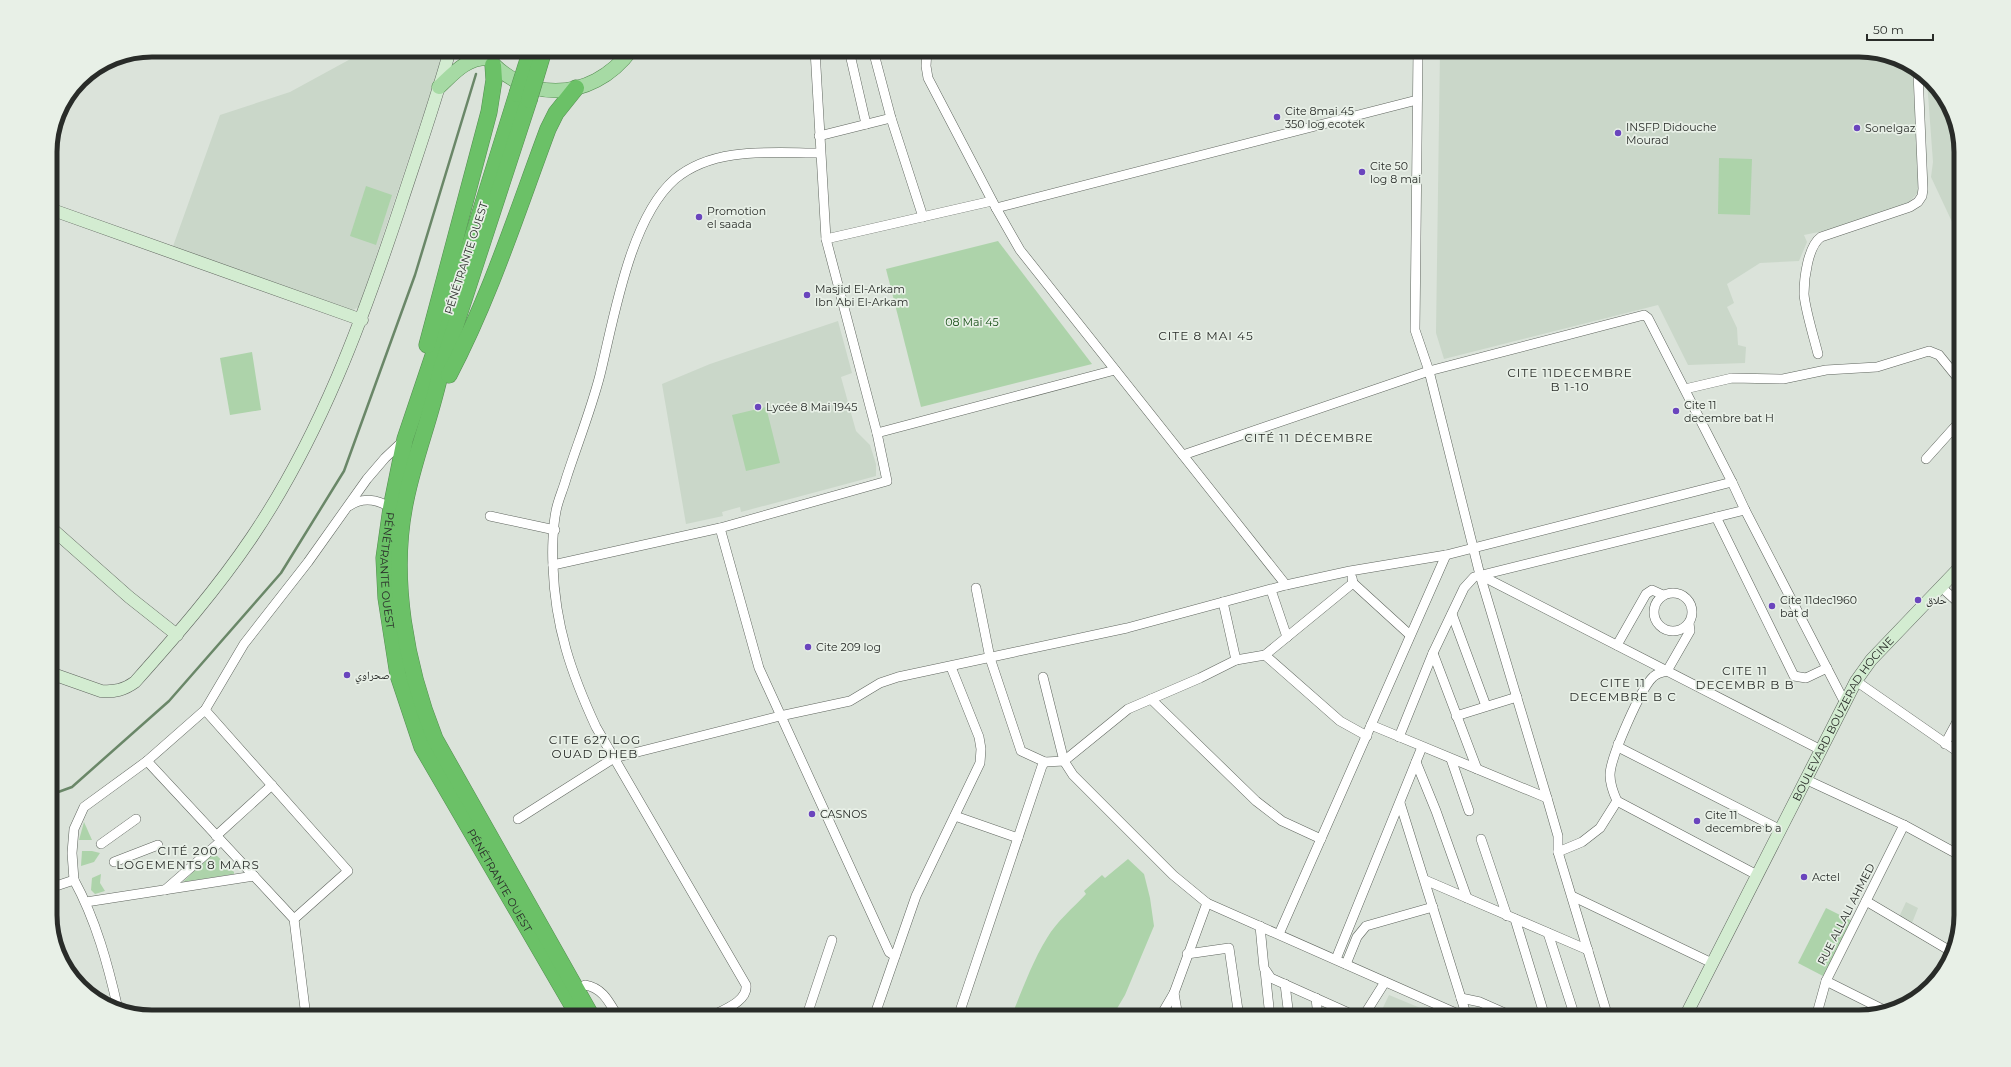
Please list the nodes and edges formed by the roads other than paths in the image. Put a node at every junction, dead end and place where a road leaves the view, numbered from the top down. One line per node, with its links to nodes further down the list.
1 (448, 57): 12 (street)
2 (530, 57): 14 (highway, PÉNÉTRANTE OUEST, bridge)
3 (541, 57): 14 (highway, PÉNÉTRANTE OUEST, bridge)
4 (625, 57): 13 (main road)
5 (815, 57): 18 (street)
6 (851, 57): 17 (street)
7 (875, 57): 16 (street)
8 (927, 57): 20 (street)
9 (1418, 57): 15 (street)
10 (487, 58): 12 (main road); 13 (main road); 30 (highway)
11 (1918, 78): 25 (street)
12 (439, 87): 24 (street)
13 (576, 88): 30 (highway)
14 (523, 97): 30 (highway, PÉNÉTRANTE OUEST)
15 (1417, 100): 20 (street); 27 (street)
16 (891, 118): 17 (street); 22 (street)
17 (866, 124): 18 (street)
18 (819, 136): 19 (street)
19 (820, 153): 23 (street); 43 (street)
20 (994, 204): 22 (street); 26 (street)
21 (57, 211): 24 (street)
22 (923, 217): 23 (street)
23 (826, 239): 32 (street)
24 (362, 320): 61 (street)
25 (1818, 354)
26 (1115, 370): 32 (street); 34 (street)
27 (1429, 370): 29 (street); 34 (street); 45 (street)
28 (1954, 373): 29 (street)
29 (1685, 389): 36 (street)
30 (426, 401): 33 (highway, PÉNÉTRANTE OUEST); 140 (highway, PÉNÉTRANTE OUEST)
31 (1954, 428): 35 (street)
32 (877, 433): 42 (street)
33 (405, 439): 37 (highway, PÉNÉTRANTE OUEST); 38 (street)
34 (1183, 455): 52 (street)
35 (1926, 459)
36 (1732, 482): 39 (street); 45 (street)
37 (391, 508): 38 (street); 140 (highway, PÉNÉTRANTE OUEST)
38 (344, 510): 79 (street)
39 (1745, 510): 41 (street); 70 (street)
40 (490, 516): 43 (street)
41 (1716, 517): 50 (street); 70 (street)
42 (720, 528): 47 (street); 80 (street)
43 (555, 530): 47 (street)
44 (57, 532): 61 (street)
45 (1473, 548): 46 (street); 50 (street)
46 (1446, 555): 48 (street); 62 (street)
47 (553, 565): 91 (street)
48 (1350, 571): 51 (street); 52 (street)
49 (1954, 573): 53 (street, BOULEVARD BOUZERAD HOCINE)
50 (1480, 575): 59 (street); 64 (street); 75 (street)
51 (1353, 583): 62 (street); 63 (street)
52 (1286, 585): 55 (street)
53 (1941, 587): 57 (street); 74 (street, BOULEVARD BOUZERAD HOCINE)
54 (976, 588): 67 (street)
55 (1271, 590): 58 (street); 63 (street)
56 (1663, 595): 60 (street); 60 (street); 64 (street)
57 (1954, 598)
58 (1223, 602): 67 (street); 68 (street)
59 (1452, 614): 65 (street); 78 (street)
60 (1689, 623): 71 (street)
61 (177, 635): 72 (street)
62 (1410, 635): 82 (street)
63 (1287, 637): 66 (street)
64 (1617, 645): 71 (street)
65 (1433, 653): 81 (street); 85 (street)
66 (1265, 655): 68 (street); 84 (street)
67 (990, 658): 69 (street); 95 (street)
68 (1236, 660): 76 (street)
69 (951, 667): 80 (street); 104 (street)
70 (1827, 668): 77 (street)
71 (1667, 671): 86 (street); 89 (street)
72 (57, 675)
73 (1043, 677): 93 (street)
74 (1856, 681): 77 (street, BOULEVARD BOUZERAD HOCINE); 87 (street)
75 (1517, 697): 78 (street); 100 (street)
76 (1151, 699): 93 (street); 111 (street)
77 (1845, 703): 89 (street, BOULEVARD BOUZERAD HOCINE)
78 (1486, 706): 81 (street)
79 (205, 710): 94 (street); 99 (street)
80 (780, 716): 91 (street); 139 (street)
81 (1456, 716): 97 (street)
82 (1371, 725): 84 (street); 85 (street)
83 (1954, 727): 87 (street)
84 (1367, 736): 111 (street)
85 (1399, 737): 88 (street)
86 (1618, 744): 101 (street); 108 (street)
87 (1945, 744): 90 (street)
88 (1422, 747): 92 (street); 96 (street)
89 (1821, 750): 98 (street, BOULEVARD BOUZERAD HOCINE)
90 (1954, 750)
91 (614, 758): 106 (street); 160 (street)
92 (1451, 759): 97 (street); 103 (street)
93 (1064, 761): 95 (street); 128 (street)
94 (147, 762): 109 (street); 120 (street)
95 (1045, 762): 110 (street)
96 (1416, 762): 102 (street); 125 (street)
97 (1476, 770): 100 (street)
98 (1807, 780): 107 (street); 108 (street, BOULEVARD BOUZERAD HOCINE)
99 (272, 785): 109 (street); 131 (street)
100 (1547, 798): 115 (street)
101 (1617, 801): 115 (street); 118 (street)
102 (1400, 803): 121 (street); 141 (street)
103 (1469, 811)
104 (955, 816): 110 (street); 139 (street)
105 (136, 819): 113 (street)
106 (518, 819)
107 (1904, 825): 116 (street); 126 (street, RUE ALLALI AHMED)
108 (1781, 830): 118 (street, BOULEVARD BOUZERAD HOCINE)
109 (219, 838): 119 (street); 123 (street)
110 (1018, 838): 163 (street)
111 (1321, 839): 134 (street)
112 (1481, 839): 130 (street)
113 (101, 844)
114 (158, 845): 117 (street)
115 (1558, 852): 124 (street)
116 (1954, 852)
117 (114, 862)
118 (1757, 875): 142 (street, BOULEVARD BOUZERAD HOCINE)
119 (254, 876): 123 (street); 131 (street)
120 (74, 880): 122 (street); 127 (street)
121 (1425, 880): 125 (street); 129 (street)
122 (57, 886)
123 (165, 890): 127 (street)
124 (1572, 896): 137 (street); 142 (street)
125 (1467, 898): 130 (street)
126 (1866, 901): 136 (street); 145 (street, RUE ALLALI AHMED)
127 (86, 902): 152 (street)
128 (1208, 903): 132 (street); 138 (street)
129 (1433, 907): 143 (street); 151 (street)
130 (1511, 917): 133 (street); 175 (street)
131 (294, 919): 154 (street)
132 (1260, 926): 134 (street); 144 (street)
133 (1548, 933): 137 (street); 176 (street)
134 (1279, 934): 141 (street)
135 (832, 940): 161 (street)
136 (1947, 949)
137 (1588, 950): 177 (street)
138 (1187, 954): 149 (street); 166 (street)
139 (895, 956): 162 (street)
140 (551, 957): 148 (highway); 155 (highway); 156 (highway, PÉNÉTRANTE OUEST); 157 (highway, PÉNÉTRANTE OUEST)
141 (1336, 959): 143 (street)
142 (1712, 963): 178 (street, BOULEVARD BOUZERAD HOCINE)
143 (1346, 964): 146 (street)
144 (1264, 968): 147 (street); 167 (street)
145 (1826, 981): 153 (street); 179 (street, RUE ALLALI AHMED)
146 (1385, 982): 171 (street); 172 (street)
147 (1285, 984): 150 (street); 168 (street)
148 (585, 985): 158 (highway); 159 (street)
149 (1174, 993): 164 (street); 165 (street)
150 (1316, 998): 169 (street); 170 (street)
151 (1461, 998): 173 (street); 174 (street)
152 (117, 1003)
153 (1879, 1008)
154 (305, 1010)
155 (564, 1010)
156 (575, 1010)
157 (587, 1010)
158 (601, 1010)
159 (614, 1010)
160 (722, 1010)
161 (810, 1010)
162 (876, 1010)
163 (960, 1010)
164 (1164, 1010)
165 (1177, 1010)
166 (1238, 1010)
167 (1269, 1010)
168 (1288, 1010)
169 (1317, 1010)
170 (1343, 1010)
171 (1367, 1010)
172 (1450, 1010)
173 (1464, 1010)
174 (1498, 1010)
175 (1543, 1010)
176 (1573, 1010)
177 (1606, 1010)
178 (1688, 1010)
179 (1818, 1010)

